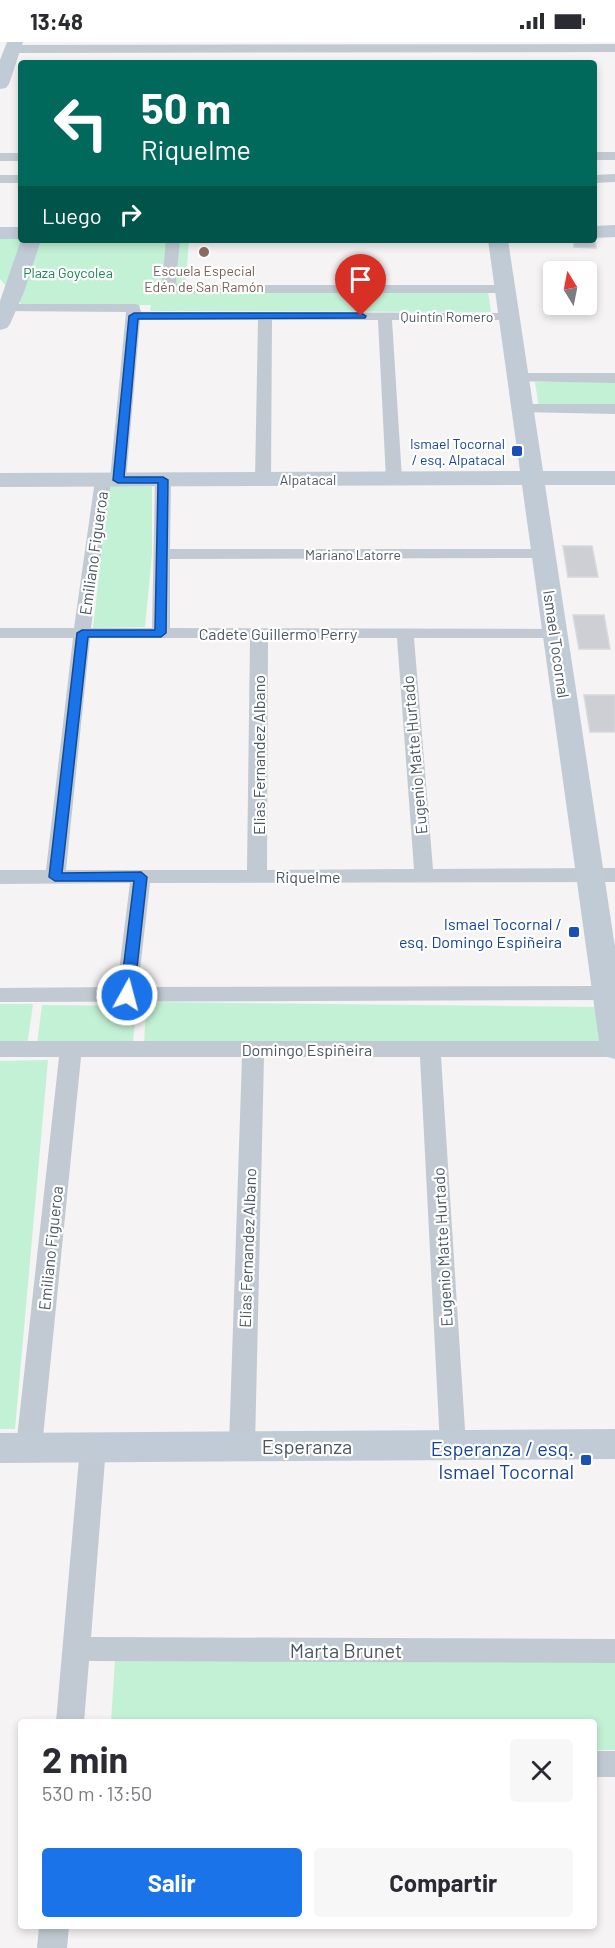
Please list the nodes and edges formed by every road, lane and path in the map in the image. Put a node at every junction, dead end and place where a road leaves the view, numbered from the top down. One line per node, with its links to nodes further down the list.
1 (14, 45): 9 (street); 13 (street)
2 (146, 45): 7 (street); 9 (street)
3 (254, 45): 4 (street); 7 (street)
4 (361, 45): 5 (street)
5 (469, 45): 6 (street); 12 (street)
6 (582, 46): 8 (street)
7 (202, 48): 11 (street)
8 (615, 48)
9 (122, 49): 10 (street)
10 (120, 60)
11 (201, 60)
12 (472, 60)
13 (0, 84)
14 (597, 153): 15 (street)
15 (615, 156)
16 (0, 157): 17 (street)
17 (18, 157)
18 (597, 178): 19 (street)
19 (615, 178)
20 (0, 179): 21 (street)
21 (18, 179)
22 (597, 231): 23 (street)
23 (615, 231)
24 (0, 233): 25 (street)
25 (18, 233)
26 (29, 243): 30 (street)
27 (173, 243): 29 (street, Quintín Romero)
28 (498, 243): 29 (street, Ismael Tocornal)
29 (505, 289): 34 (street, Ismael Tocornal)
30 (2, 311): 31 (street, Quintín Romero)
31 (134, 312): 32 (street, Quintín Romero); 44 (street, Emiliano Figueroa)
32 (266, 316): 33 (street, Quintín Romero); 41 (street)
33 (385, 316): 34 (street, Quintín Romero); 42 (street)
34 (509, 316): 35 (street, Ismael Tocornal)
35 (519, 378): 36 (street); 37 (street, Ismael Tocornal)
36 (615, 378)
37 (523, 409): 38 (street); 39 (street, Ismael Tocornal)
38 (615, 409)
39 (534, 478): 40 (street, Alpatacal); 42 (street, Alpatacal); 47 (street, Ismael Tocornal)
40 (615, 478)
41 (263, 479): 42 (street, Alpatacal); 45 (street, Alpatacal)
42 (394, 479)
43 (0, 480): 44 (street, Alpatacal)
44 (111, 480): 45 (street, Alpatacal); 49 (street, Emiliano Figueroa)
45 (163, 480): 46 (street)
46 (162, 554): 47 (street, Mariano Latorre); 50 (street)
47 (545, 554): 53 (street, Ismael Tocornal)
48 (0, 633): 49 (street, Cadete Guillermo Perry)
49 (82, 633): 50 (street, Cadete Guillermo Perry); 58 (street, Emiliano Figueroa)
50 (161, 633): 51 (street, Cadete Guillermo Perry)
51 (259, 633): 52 (street, Cadete Guillermo Perry); 55 (street, Elias Fernandez Albano)
52 (405, 633): 53 (street, Cadete Guillermo Perry); 56 (street, Eugenio Matte Hurtado)
53 (556, 633): 54 (street, Ismael Tocornal)
54 (603, 875): 56 (street, Riquelme); 60 (street, Ismael Tocornal)
55 (257, 876): 56 (street, Riquelme); 59 (street, Riquelme)
56 (424, 876)
57 (0, 877): 58 (street, Riquelme)
58 (55, 877): 59 (street, Riquelme)
59 (141, 877): 62 (street)
60 (607, 993): 62 (street); 63 (street, Ismael Tocornal)
61 (0, 995): 62 (street)
62 (127, 995)
63 (615, 1048): 67 (street, Domingo Espiñeira)
64 (0, 1049): 65 (street, Domingo Espiñeira)
65 (71, 1049): 66 (street, Domingo Espiñeira); 72 (street, Emiliano Figueroa)
66 (253, 1049): 67 (street, Domingo Espiñeira); 70 (street, Elias Fernandez Albano)
67 (430, 1049): 69 (street, Eugenio Matte Hurtado)
68 (615, 1444): 69 (street, Esperanza)
69 (453, 1445): 70 (street, Esperanza)
70 (242, 1446): 71 (street, Esperanza)
71 (93, 1447): 72 (street, Esperanza); 73 (street)
72 (14, 1448)
73 (76, 1649): 74 (street, Marta Brunet); 75 (street)
74 (615, 1651)
75 (70, 1719)
76 (597, 1764): 77 (street)
77 (615, 1764)
78 (54, 1929): 79 (street)
79 (52, 1948)

